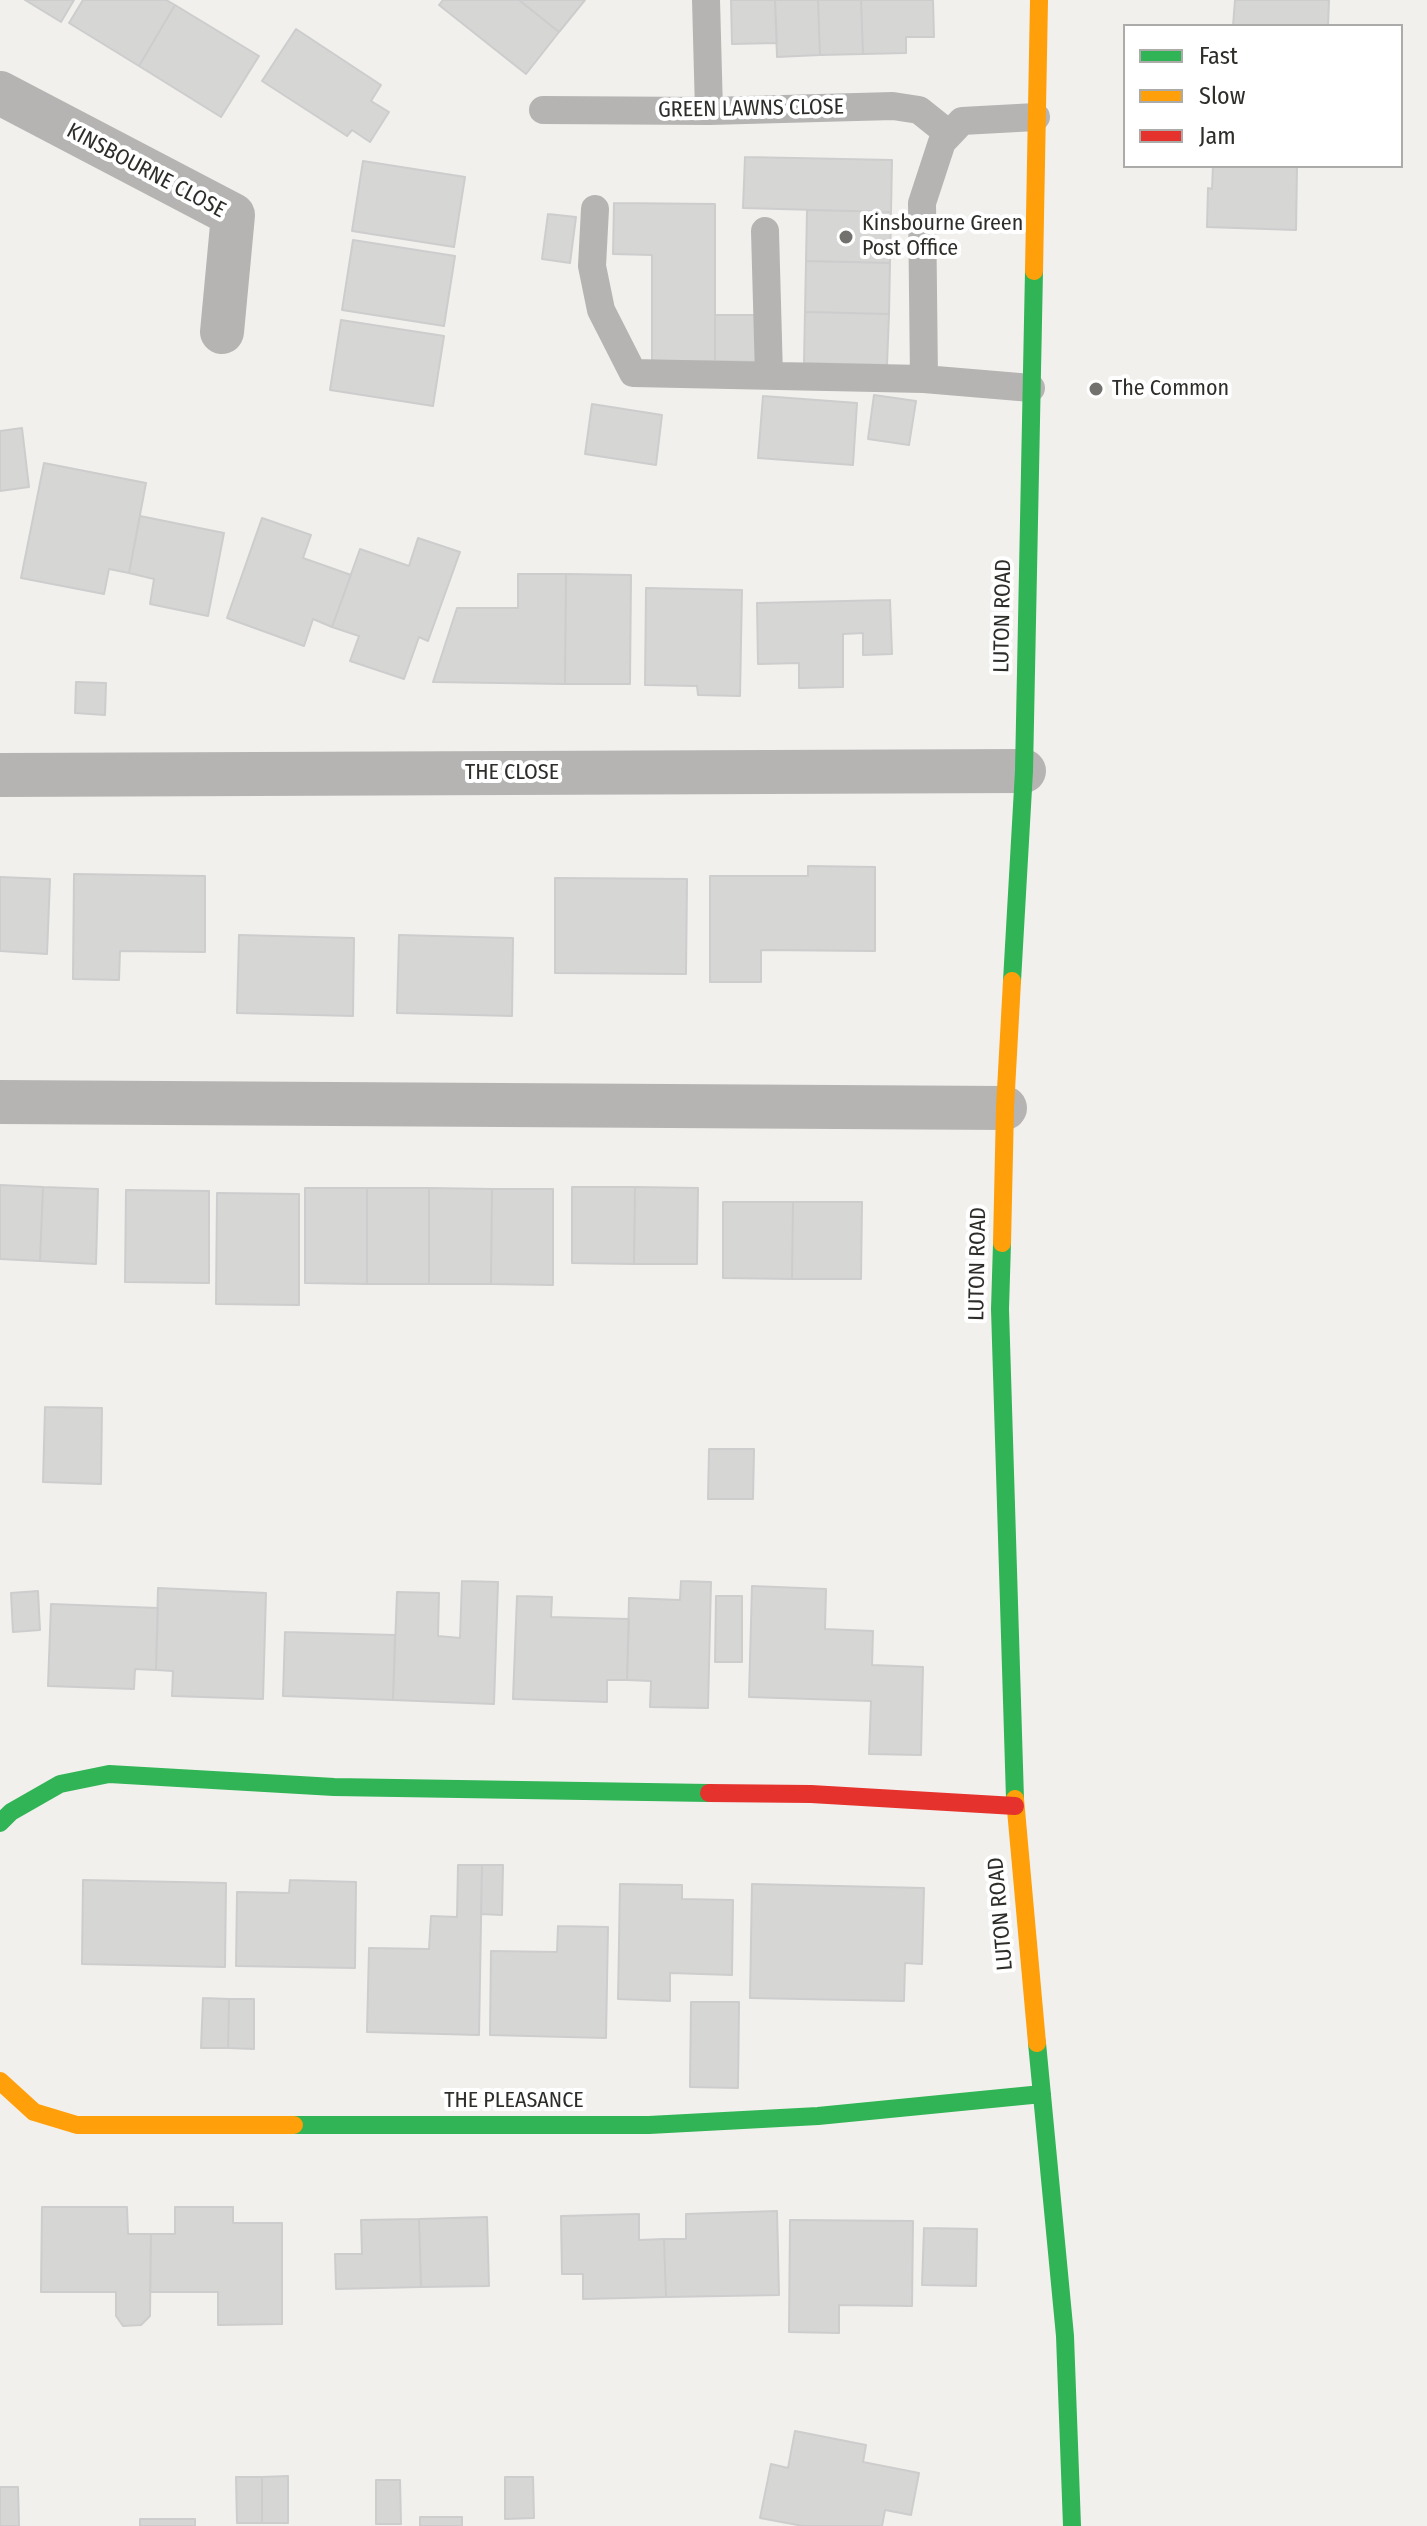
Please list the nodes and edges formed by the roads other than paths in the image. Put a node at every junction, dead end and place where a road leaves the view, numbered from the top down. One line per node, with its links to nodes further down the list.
1 (706, 0): 5 (lane)
2 (1039, 0): 6 (main road, LUTON ROAD)
3 (0, 93): 10 (street, KINSBOURNE CLOSE)
4 (543, 110): 5 (lane, GREEN LAWNS CLOSE)
5 (709, 111): 7 (lane, GREEN LAWNS CLOSE)
6 (1036, 117): 7 (lane); 13 (main road, LUTON ROAD)
7 (949, 134): 12 (lane)
8 (595, 209): 11 (lane)
9 (765, 231): 11 (lane)
10 (222, 332)
11 (769, 376): 12 (lane)
12 (924, 379): 13 (lane)
13 (1031, 388): 14 (main road, LUTON ROAD)
14 (1024, 771): 15 (street, THE CLOSE); 17 (main road, LUTON ROAD)
15 (0, 775)
16 (0, 1102): 17 (street)
17 (1005, 1108): 18 (main road, LUTON ROAD)
18 (1015, 1806): 19 (main road); 21 (main road, LUTON ROAD)
19 (0, 1823)
20 (0, 2081): 21 (main road, THE PLEASANCE)
21 (1042, 2094): 22 (main road, LUTON ROAD)
22 (1072, 2526)

